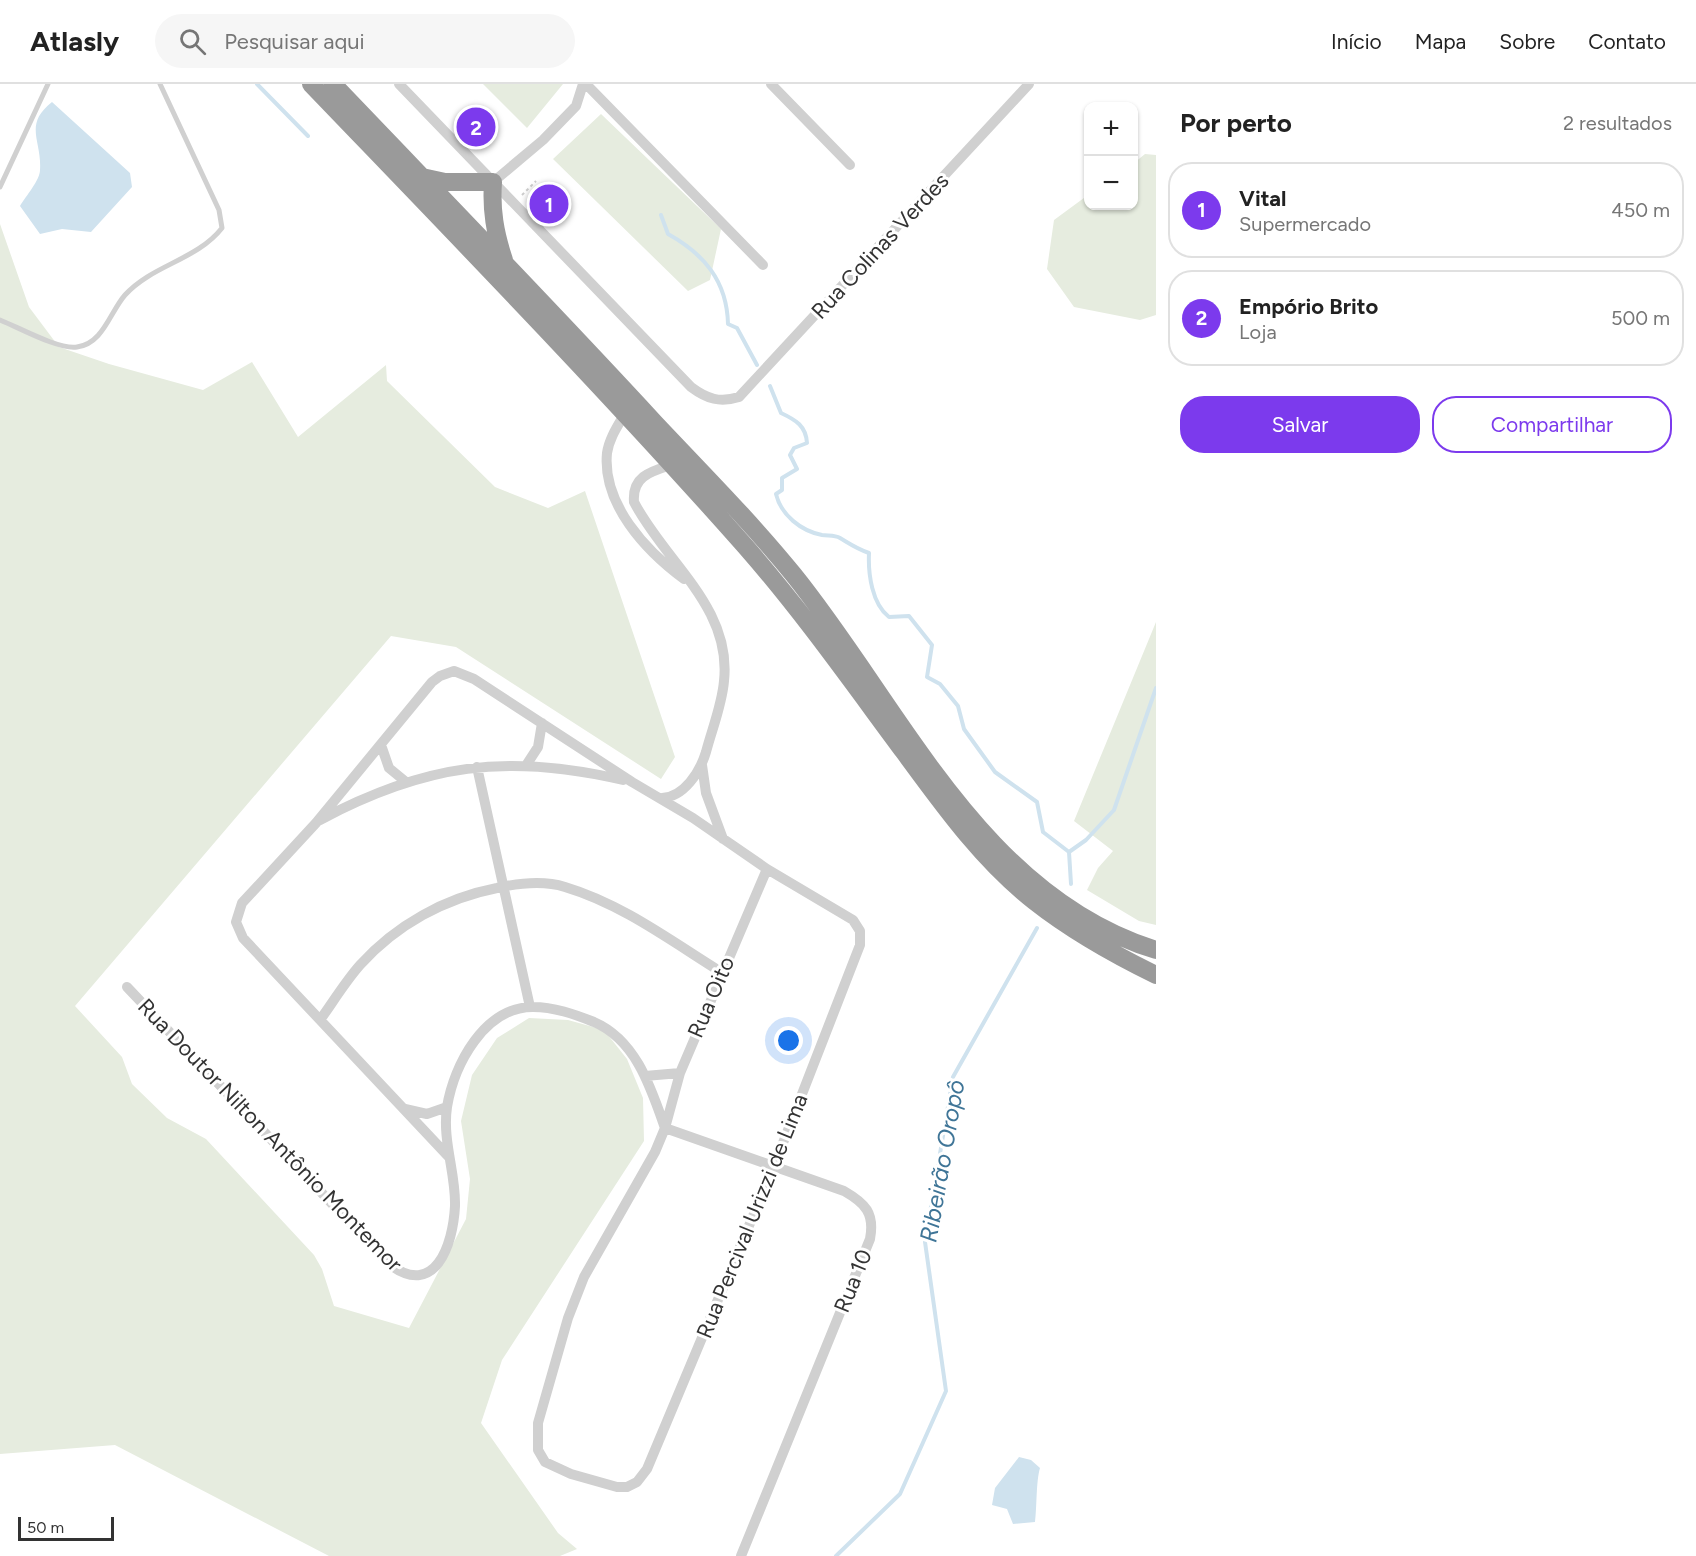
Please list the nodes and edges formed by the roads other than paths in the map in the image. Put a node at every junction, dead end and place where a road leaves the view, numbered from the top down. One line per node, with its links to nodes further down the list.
1 (48, 84): 12 (lane)
2 (160, 84): 15 (lane)
3 (311, 84): 16 (highway)
4 (333, 84): 10 (highway)
5 (399, 84): 11 (street)
6 (584, 84): 11 (street); 14 (street)
7 (771, 84): 9 (street)
8 (1029, 84): 11 (street, Rua Colinas Verdes)
9 (850, 165)
10 (422, 177): 11 (highway); 13 (highway)
11 (493, 182): 13 (highway)
12 (0, 187)
13 (505, 264): 31 (highway)
14 (763, 265)
15 (0, 320)
16 (624, 415): 17 (highway); 18 (street)
17 (671, 465): 18 (street); 33 (highway)
18 (694, 586): 22 (street)
19 (542, 723): 20 (street); 21 (street); 25 (street)
20 (381, 744): 24 (street); 27 (street)
21 (527, 765): 23 (street); 25 (street)
22 (702, 765): 26 (street); 28 (street)
23 (477, 767): 24 (street); 30 (street)
24 (406, 782): 27 (street)
25 (632, 782): 26 (street)
26 (661, 798): 28 (street)
27 (316, 823): 36 (street)
28 (723, 839): 29 (street)
29 (767, 869): 32 (street, Rua Oito); 43 (street, Rua Percival Urizzi de Lima)
30 (502, 887): 32 (street); 35 (street); 36 (street)
31 (1156, 950)
32 (721, 972): 37 (street, Rua Oito)
33 (1156, 975)
34 (127, 987): 42 (street, Rua Doutor Nilton Antônio Montemor)
35 (530, 1007): 38 (street, Rua Doutor Nilton Antônio Montemor); 39 (street, Rua Doutor Nilton Antônio Montemor)
36 (320, 1020): 40 (street)
37 (680, 1073): 38 (street); 41 (street, Rua Oito)
38 (645, 1076): 41 (street, Rua Doutor Nilton Antônio Montemor)
39 (447, 1107): 40 (street); 42 (street, Rua Doutor Nilton Antônio Montemor)
40 (405, 1109): 42 (street)
41 (665, 1128): 43 (street, Rua 10); 43 (street, Rua Percival Urizzi de Lima)
42 (448, 1156)
43 (774, 1166): 44 (street, Rua 10)
44 (741, 1556)

